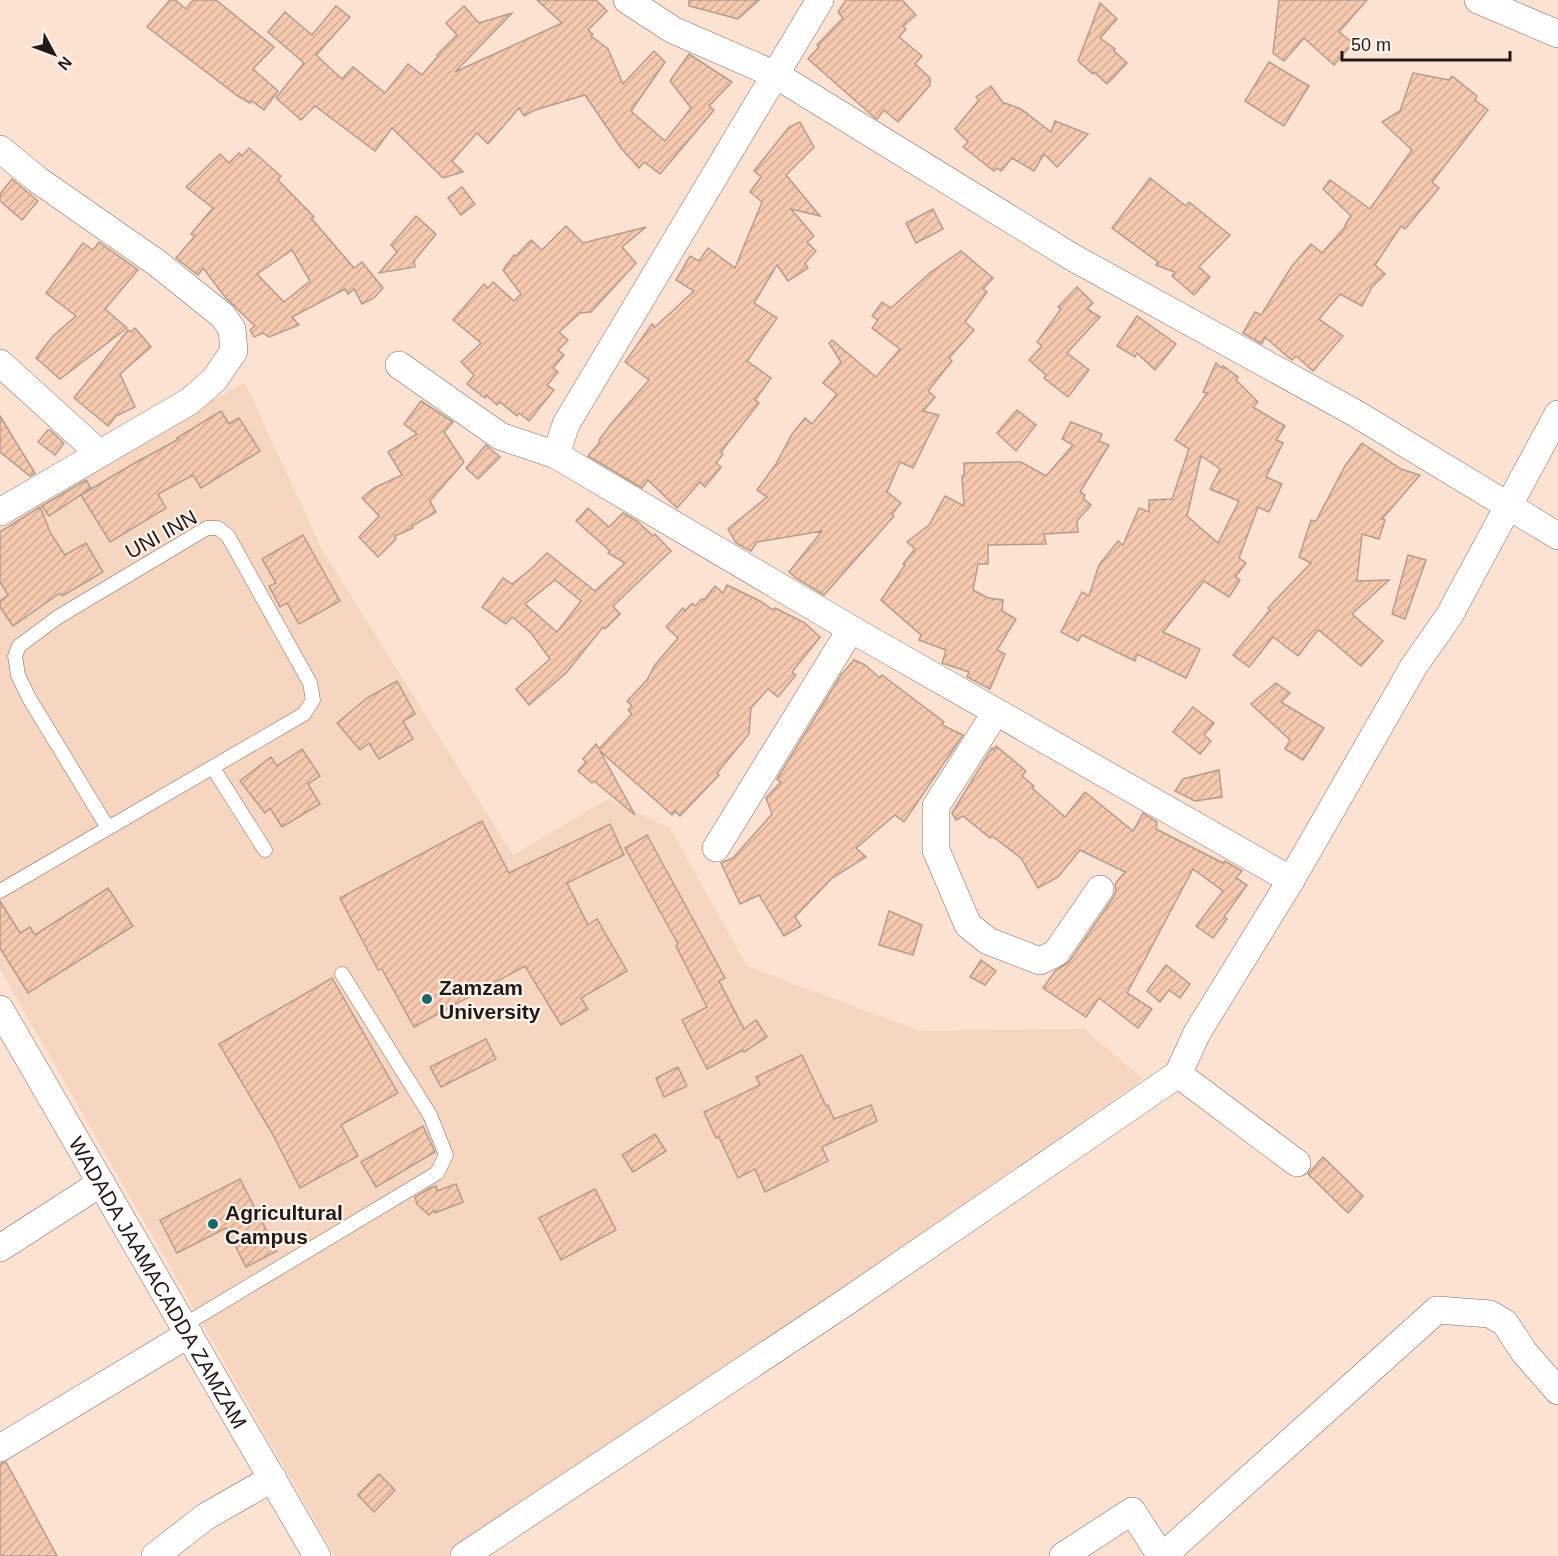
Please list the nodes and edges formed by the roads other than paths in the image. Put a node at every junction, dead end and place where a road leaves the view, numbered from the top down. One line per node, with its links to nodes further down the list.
1 (627, 0): 5 (street)
2 (820, 0): 5 (street)
3 (1479, 0): 4 (street)
4 (1558, 34)
5 (776, 75): 11 (street); 12 (street)
6 (0, 149): 10 (street)
7 (0, 363): 10 (street)
8 (399, 365): 11 (street)
9 (1558, 414): 12 (street)
10 (99, 453): 13 (street)
11 (556, 455): 15 (street)
12 (1508, 507): 14 (street); 21 (street)
13 (0, 512)
14 (1558, 536)
15 (851, 629): 16 (street); 19 (street)
16 (996, 712): 21 (street); 22 (street)
17 (213, 768): 18 (lane, UNI INN); 18 (lane, UNI INN); 20 (lane)
18 (108, 828): 23 (lane, UNI INN)
19 (716, 848)
20 (266, 850)
21 (1291, 880): 26 (street)
22 (1100, 889)
23 (0, 891)
24 (342, 974): 30 (lane)
25 (4, 1027): 28 (street, WADADA JAAMACADDA ZAMZAM)
26 (1178, 1074): 27 (street); 36 (street)
27 (1297, 1162)
28 (101, 1183): 29 (street); 30 (street, WADADA JAAMACADDA ZAMZAM)
29 (0, 1248)
30 (187, 1330): 32 (street); 33 (street, WADADA JAAMACADDA ZAMZAM)
31 (1558, 1391): 38 (street)
32 (0, 1448)
33 (273, 1478): 34 (street); 35 (street, WADADA JAAMACADDA ZAMZAM)
34 (155, 1556)
35 (317, 1556)
36 (464, 1556)
37 (1063, 1556): 38 (street)
38 (1162, 1556)

